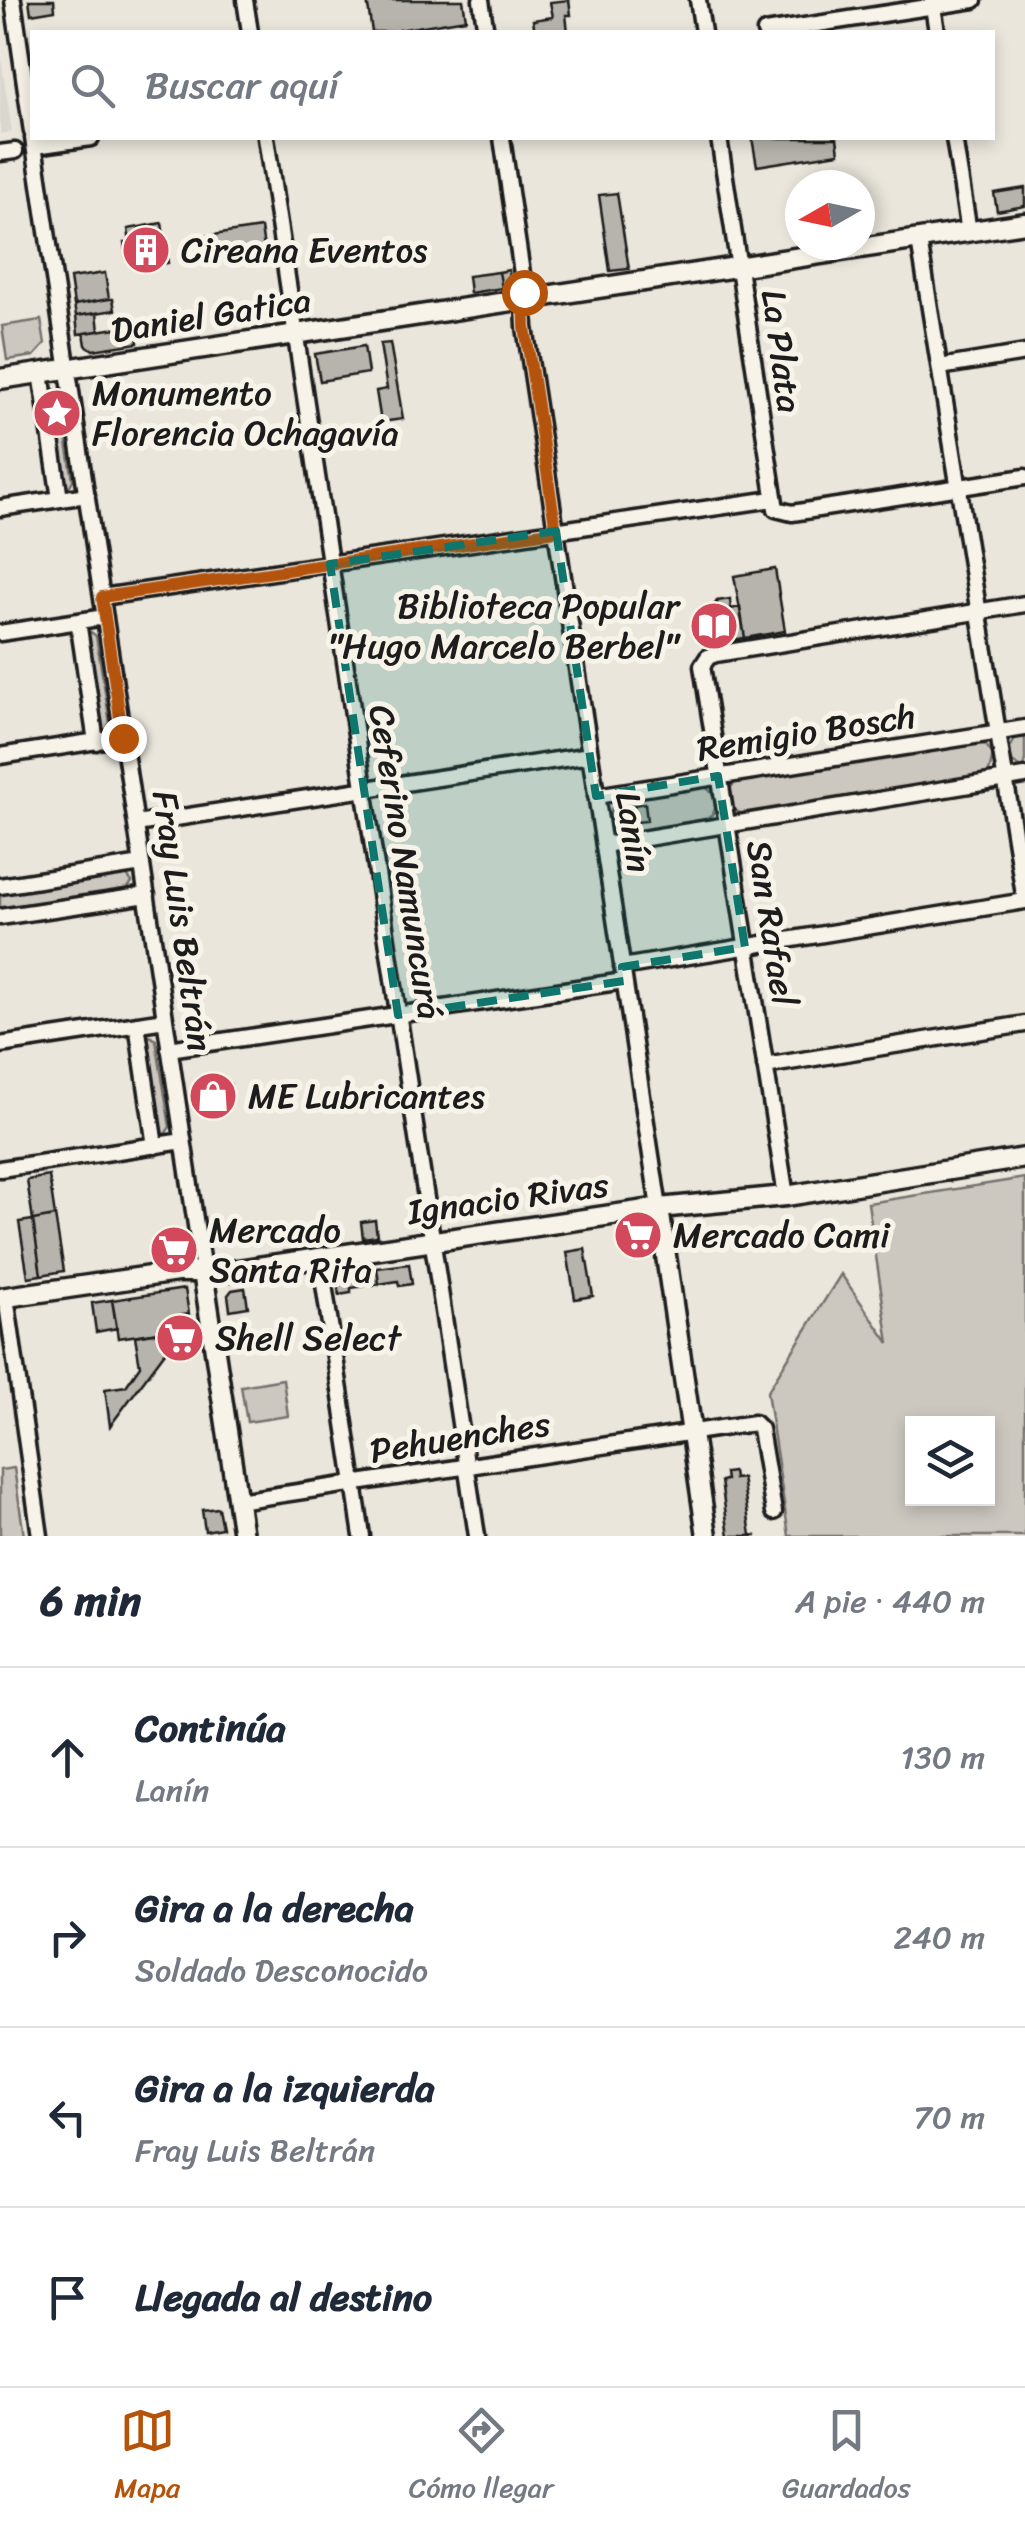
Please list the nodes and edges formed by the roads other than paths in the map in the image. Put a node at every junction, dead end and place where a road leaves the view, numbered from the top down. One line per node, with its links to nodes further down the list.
1 (13, 0): 12 (street, Fray Luis Beltrán)
2 (245, 0): 7 (street)
3 (480, 0): 8 (street)
4 (698, 0): 9 (street)
5 (974, 0): 6 (street)
6 (932, 3): 10 (street); 11 (street)
7 (250, 30)
8 (486, 30)
9 (703, 30)
10 (777, 30)
11 (937, 30)
12 (30, 112)
13 (34, 140): 26 (street, Fray Luis Beltrán)
14 (266, 140): 23 (street, Ceferino Namuncurá)
15 (502, 140): 22 (street, Lanín)
16 (719, 140): 21 (street, La Plata)
17 (954, 140): 19 (street)
18 (1025, 223): 19 (main road, Daniel Gatica)
19 (970, 232): 20 (main road, Daniel Gatica)
20 (919, 240): 21 (main road, Daniel Gatica); 25 (street)
21 (739, 268): 22 (main road, Daniel Gatica); 33 (street, La Plata)
22 (524, 300): 23 (main road, Daniel Gatica); 35 (street, Lanín)
23 (296, 335): 26 (main road, Daniel Gatica); 36 (street, Ceferino Namuncurá)
24 (1025, 353): 25 (street)
25 (940, 367): 30 (street)
26 (68, 369): 27 (main road, Daniel Gatica); 31 (street, Fray Luis Beltrán)
27 (40, 373): 28 (main road, Daniel Gatica); 32 (street)
28 (0, 379)
29 (1025, 477): 30 (street)
30 (959, 488): 33 (street); 39 (street)
31 (87, 495): 32 (street); 37 (street, Fray Luis Beltrán)
32 (60, 499): 34 (street)
33 (776, 506): 35 (street)
34 (0, 508)
35 (556, 531): 36 (street); 47 (street, Lanín)
36 (330, 564): 37 (street); 52 (street, Ceferino Namuncurá)
37 (102, 597): 40 (street, Fray Luis Beltrán)
38 (1025, 604): 39 (street)
39 (979, 611): 44 (street); 49 (street, San Rafael)
40 (105, 617): 41 (street); 45 (street, Fray Luis Beltrán)
41 (78, 621): 42 (street); 46 (street)
42 (0, 632)
43 (1025, 728): 44 (street, Remigio Bosch)
44 (998, 732): 49 (street, Remigio Bosch); 51 (street)
45 (123, 738): 46 (street); 54 (street, Fray Luis Beltrán)
46 (96, 742): 48 (street)
47 (590, 755): 52 (street); 53 (street, Lanín)
48 (0, 756)
49 (718, 776): 53 (street, Remigio Bosch); 55 (street, San Rafael)
50 (1025, 776): 51 (street)
51 (1006, 780): 55 (street); 60 (street)
52 (364, 790): 54 (street); 64 (street, Ceferino Namuncurá)
53 (596, 796): 56 (street, Lanín)
54 (136, 824): 57 (street, Fray Luis Beltrán)
55 (726, 825): 56 (street); 62 (street, San Rafael)
56 (604, 845): 63 (street, Lanín)
57 (142, 864): 58 (street); 59 (street, Fray Luis Beltrán)
58 (0, 886)
59 (146, 894): 61 (street); 65 (street, Fray Luis Beltrán)
60 (1025, 901): 62 (street)
61 (0, 917)
62 (745, 946): 63 (street); 70 (street, San Rafael)
63 (623, 974): 64 (street); 76 (street, Lanín)
64 (398, 1014): 69 (street); 77 (street, Ceferino Namuncurá)
65 (166, 1020): 66 (street); 69 (street, Fray Luis Beltrán)
66 (137, 1024): 68 (street); 72 (street, Fray Luis Beltrán)
67 (1025, 1024): 70 (street)
68 (0, 1045)
69 (170, 1048): 71 (street, Fray Luis Beltrán)
70 (765, 1066): 75 (street, San Rafael)
71 (183, 1142): 72 (street); 79 (street, Fray Luis Beltrán)
72 (155, 1146): 74 (street)
73 (1025, 1158): 75 (main road, Ignacio Rivas)
74 (0, 1169)
75 (786, 1196): 76 (main road, Ignacio Rivas)
76 (659, 1208): 77 (main road, Ignacio Rivas); 81 (main road, Lanín)
77 (432, 1242): 78 (main road, Ignacio Rivas); 82 (street, Ceferino Namuncurá)
78 (320, 1258): 79 (main road, Ignacio Rivas); 83 (street)
79 (202, 1272): 80 (main road, Ignacio Rivas); 84 (main road, Fray Luis Beltrán)
80 (3, 1298): 86 (street)
81 (692, 1432): 82 (street, Pehuenches); 85 (street, Pehuenches); 90 (main road, Lanín)
82 (466, 1466): 83 (street, Pehuenches); 89 (street, Ceferino Namuncurá)
83 (354, 1483): 84 (street, Pehuenches); 88 (street)
84 (238, 1501): 87 (main road, Fray Luis Beltrán)
85 (774, 1512)
86 (40, 1536)
87 (241, 1536)
88 (362, 1536)
89 (477, 1536)
90 (707, 1536)

